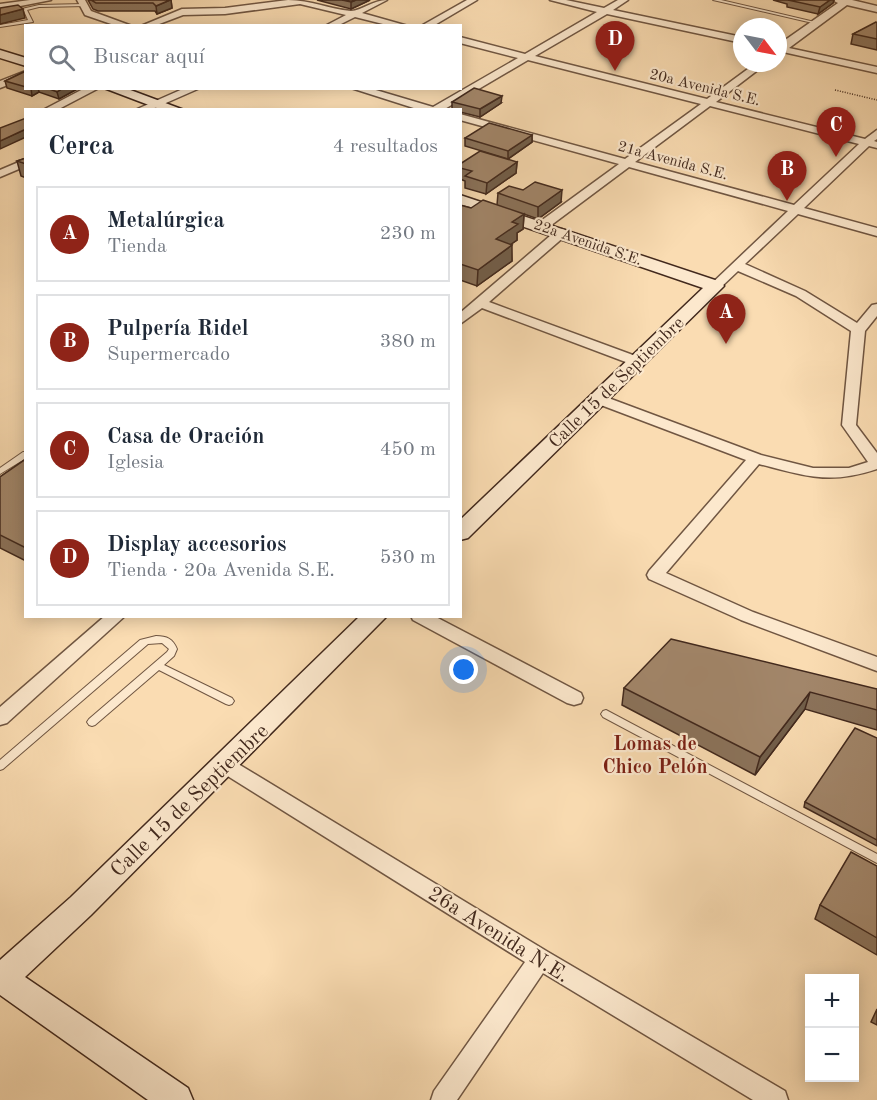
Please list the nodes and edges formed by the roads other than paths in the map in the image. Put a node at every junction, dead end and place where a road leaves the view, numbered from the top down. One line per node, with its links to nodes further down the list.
1 (48, 0): 9 (street)
2 (384, 0): 14 (street)
3 (473, 0): 21 (street)
4 (554, 0): 13 (street)
5 (624, 0): 13 (street)
6 (716, 0): 16 (lane)
7 (843, 1): 11 (street); 16 (street)
8 (82, 3): 9 (lane); 17 (street)
9 (37, 4): 10 (street); 12 (lane)
10 (0, 7)
11 (877, 9)
12 (26, 10): 15 (lane); 22 (lane)
13 (604, 11): 23 (street); 28 (street)
14 (356, 13): 18 (street); 19 (street); 20 (street)
15 (0, 15)
16 (817, 23): 25 (street)
17 (121, 24)
18 (150, 24)
19 (333, 24)
20 (397, 24)
21 (429, 24)
22 (0, 26)
23 (733, 38)
24 (462, 41): 28 (street, 20a Avenida S.E.)
25 (787, 44)
26 (787, 51): 30 (street)
27 (0, 54): 29 (street)
28 (525, 57): 39 (street, 20a Avenida S.E.); 44 (street)
29 (24, 61)
30 (877, 70)
31 (750, 72): 39 (street)
32 (24, 75): 33 (street)
33 (0, 85)
34 (90, 90): 40 (street)
35 (117, 90): 38 (street)
36 (190, 90): 38 (street)
37 (363, 90): 43 (street)
38 (159, 103): 41 (street); 42 (street)
39 (708, 103): 47 (street, 20a Avenida S.E.); 49 (street)
40 (52, 108)
41 (145, 108)
42 (172, 108)
43 (427, 108)
44 (437, 108)
45 (462, 118): 49 (street, 21a Avenida S.E.)
46 (877, 133): 47 (street, Calle 15 de Septiembre)
47 (872, 144): 52 (street, Calle 15 de Septiembre)
48 (24, 163): 50 (street)
49 (628, 164): 52 (street, 21a Avenida S.E.); 53 (street)
50 (0, 174)
51 (462, 201): 53 (street, 22a Avenida S.E.)
52 (797, 209): 55 (street, 21a Avenida S.E.); 56 (street, Calle 15 de Septiembre)
53 (542, 226): 54 (street, 22a Avenida S.E.)
54 (561, 232): 57 (street, 22a Avenida S.E.); 58 (street)
55 (877, 232)
56 (738, 266): 57 (street, Calle 15 de Septiembre); 61 (street)
57 (715, 286): 62 (street, Calle 15 de Septiembre)
58 (480, 303): 60 (street); 62 (street)
59 (877, 308): 61 (street)
60 (462, 318)
61 (858, 330): 66 (street)
62 (636, 361): 63 (street, Calle 15 de Septiembre)
63 (598, 399): 65 (street); 68 (street, Calle 15 de Septiembre)
64 (24, 455): 67 (lane)
65 (756, 458): 66 (street); 72 (street)
66 (877, 464)
67 (0, 472)
68 (462, 531)
69 (115, 618): 77 (street)
70 (373, 618): 79 (street, Calle 15 de Septiembre)
71 (423, 618): 74 (street)
72 (877, 664)
73 (157, 665): 75 (lane); 78 (lane); 80 (lane)
74 (574, 698)
75 (230, 701)
76 (606, 714): 81 (lane)
77 (0, 718)
78 (92, 722)
79 (225, 764): 82 (street, 26a Avenida N.E.); 83 (street, Calle 15 de Septiembre)
80 (0, 766)
81 (877, 858)
82 (540, 959): 85 (street); 86 (street, 26a Avenida N.E.)
83 (1, 979): 84 (street)
84 (176, 1100)
85 (443, 1100)
86 (776, 1100)

